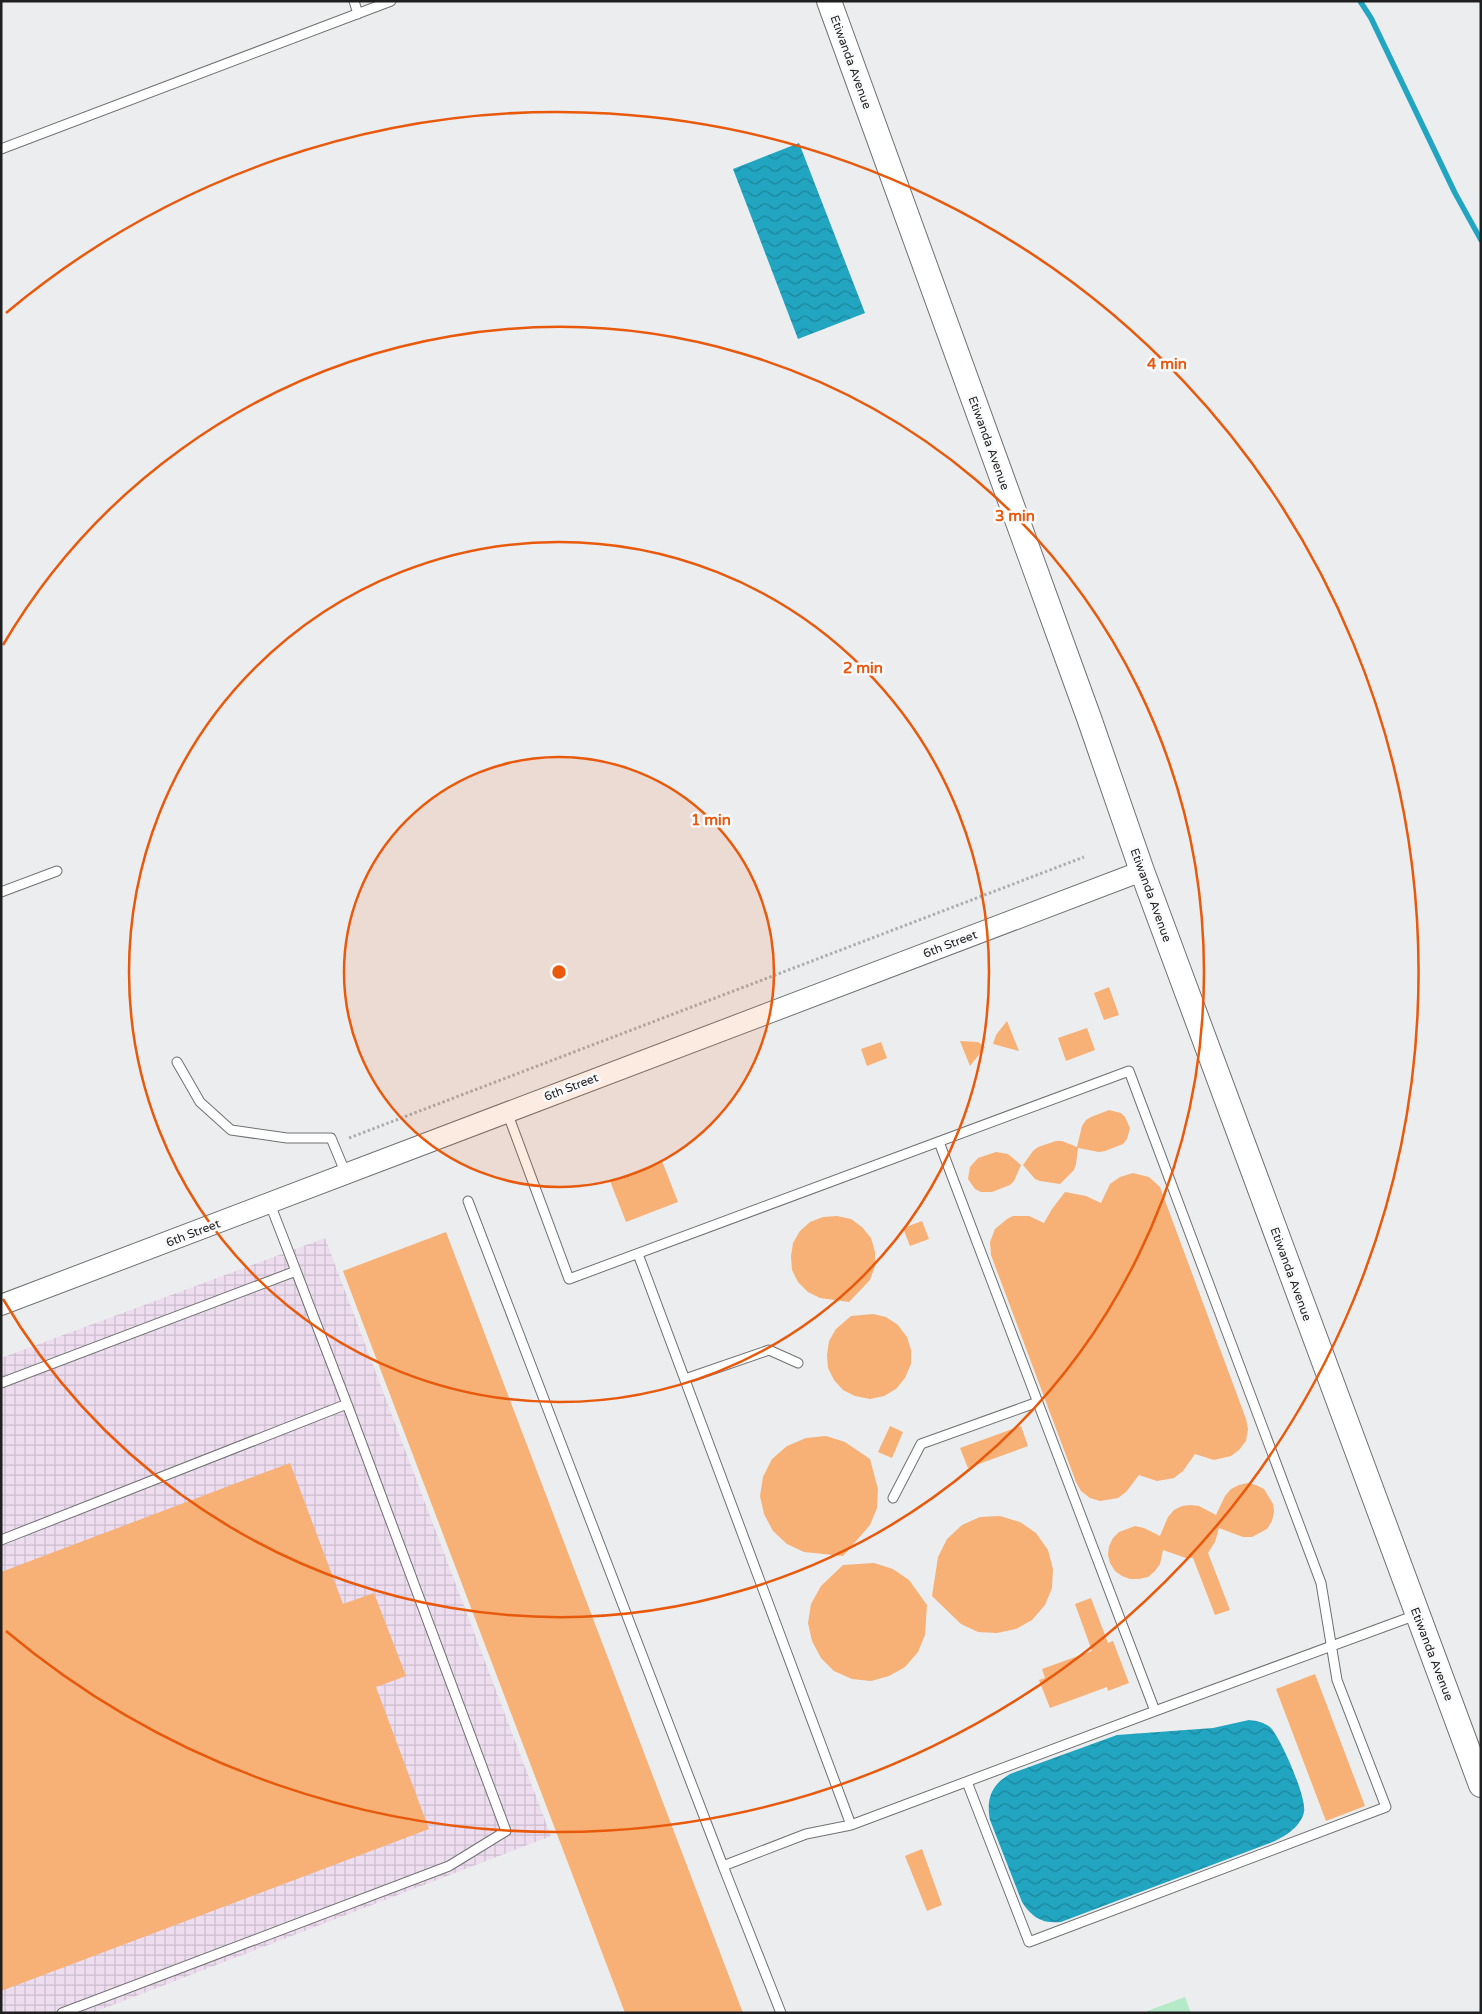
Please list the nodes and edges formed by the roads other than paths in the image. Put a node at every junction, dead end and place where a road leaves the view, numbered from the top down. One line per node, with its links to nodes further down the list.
1 (354, 1): 4 (lane)
2 (391, 1): 4 (lane)
3 (829, 1): 7 (main road, Etiwanda Avenue)
4 (358, 14): 5 (lane)
5 (1, 150)
6 (57, 871): 8 (lane)
7 (1142, 871): 10 (street, 6th Street); 25 (main road, Etiwanda Avenue)
8 (1, 892)
9 (177, 1062): 12 (lane)
10 (507, 1112): 12 (street, 6th Street); 15 (lane)
11 (939, 1142): 15 (lane); 21 (lane); 26 (lane)
12 (346, 1175): 14 (street, 6th Street)
13 (468, 1201): 31 (lane)
14 (270, 1204): 16 (lane); 17 (street, 6th Street)
15 (638, 1254): 19 (lane)
16 (296, 1271): 20 (lane); 22 (lane)
17 (1, 1305)
18 (798, 1363): 19 (lane)
19 (684, 1379): 30 (lane)
20 (1, 1383)
21 (1038, 1402): 23 (lane); 27 (lane)
22 (347, 1404): 24 (lane); 32 (lane)
23 (893, 1498)
24 (1, 1540)
25 (1417, 1614): 26 (lane); 29 (main road, Etiwanda Avenue)
26 (1331, 1645): 27 (lane); 28 (lane)
27 (1155, 1711): 28 (lane)
28 (967, 1782): 30 (lane)
29 (1481, 1785)
30 (851, 1825): 31 (lane)
31 (723, 1866): 33 (lane)
32 (62, 2013)
33 (781, 2013)

